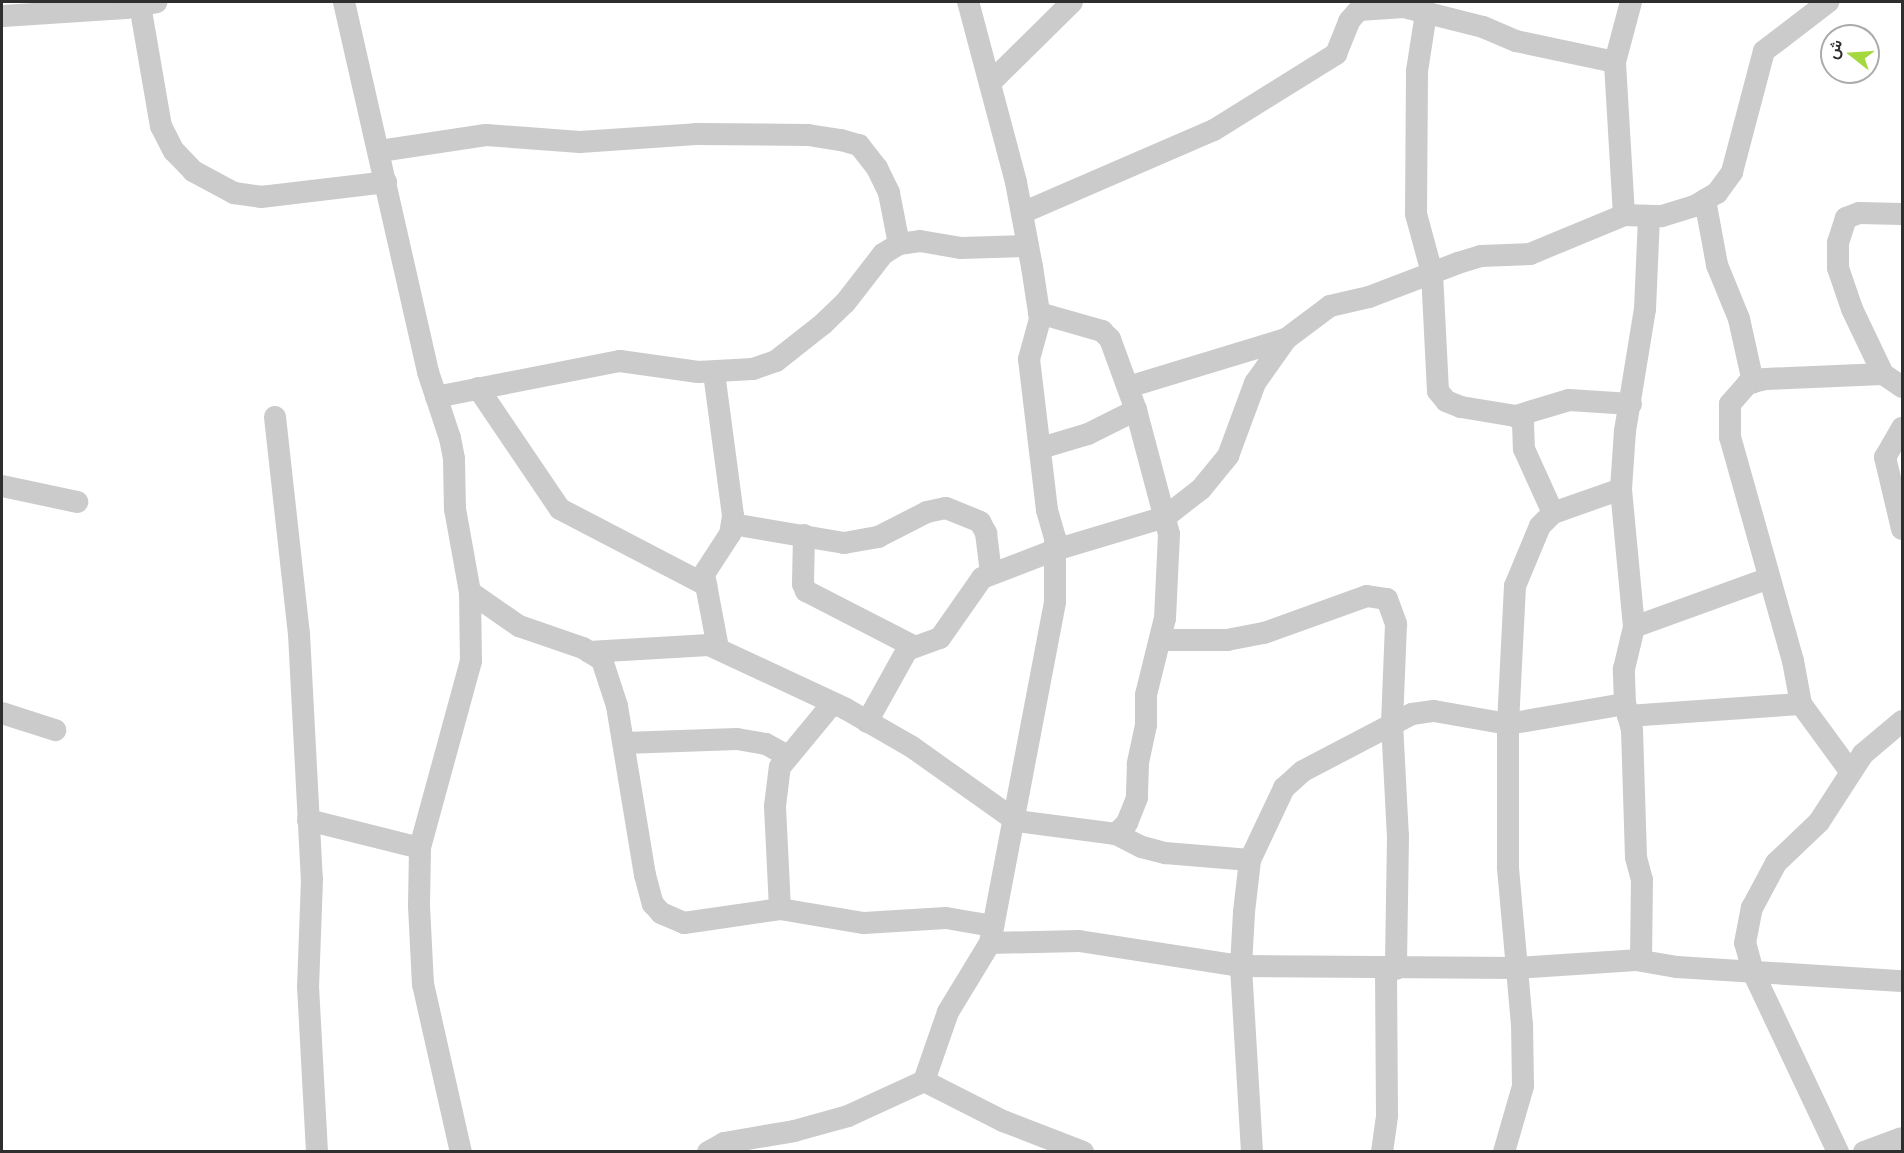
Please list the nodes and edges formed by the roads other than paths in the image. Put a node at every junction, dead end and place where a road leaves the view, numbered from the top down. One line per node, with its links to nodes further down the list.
1 (344, 2): 11 (street)
2 (968, 2): 10 (street)
3 (1072, 2): 10 (street)
4 (1631, 2): 9 (street)
5 (1828, 2): 13 (street)
6 (148, 3): 8 (street); 12 (street)
7 (1419, 8): 9 (street); 14 (street); 20 (street)
8 (7, 11)
9 (1615, 62): 16 (street)
10 (990, 83): 14 (street)
11 (380, 151): 12 (street); 18 (street)
12 (386, 182): 29 (street)
13 (1705, 200): 17 (street); 25 (street)
14 (1022, 213): 19 (street)
15 (1902, 214): 24 (street)
16 (1624, 215): 17 (street); 20 (street)
17 (1649, 216): 30 (street)
18 (899, 244): 19 (street); 23 (street)
19 (1028, 246): 21 (street)
20 (1432, 273): 22 (street); 32 (street)
21 (1039, 313): 26 (street); 35 (street)
22 (1286, 339): 26 (street); 40 (street)
23 (714, 373): 28 (street); 41 (street)
24 (1883, 374): 25 (street); 27 (street)
25 (1754, 382): 46 (street)
26 (1128, 387): 31 (street)
27 (1902, 387)
28 (478, 388): 29 (street); 47 (street)
29 (436, 397): 48 (street)
30 (1631, 404): 32 (street); 37 (street)
31 (1136, 410): 35 (street); 40 (street)
32 (1516, 416): 39 (street)
33 (275, 417): 66 (street)
34 (1902, 428): 42 (street)
35 (1041, 447): 44 (street)
36 (2, 486): 38 (street)
37 (1621, 489): 39 (street); 49 (street)
38 (77, 502)
39 (1553, 513): 61 (street)
40 (1165, 517): 44 (street); 50 (street)
41 (732, 524): 43 (street); 47 (street)
42 (1902, 529)
43 (804, 535): 45 (street); 51 (street)
44 (1055, 550): 45 (street); 67 (street)
45 (991, 573): 51 (street)
46 (1769, 578): 49 (street); 55 (street)
47 (706, 585): 52 (street)
48 (470, 592): 53 (street); 69 (street)
49 (1634, 627): 56 (street)
50 (1162, 640): 60 (street); 68 (street)
51 (913, 646): 59 (street)
52 (718, 648): 53 (street); 54 (street)
53 (590, 652): 63 (street)
54 (833, 703): 59 (street); 64 (street)
55 (1801, 704): 56 (street); 65 (street)
56 (1627, 710): 61 (street); 73 (street)
57 (2, 712): 62 (street)
58 (1902, 721): 65 (street)
59 (867, 722): 67 (street)
60 (1392, 723): 61 (street); 70 (street); 76 (street)
61 (1509, 724): 75 (street)
62 (55, 730)
63 (624, 743): 64 (street); 71 (street)
64 (788, 756): 71 (street)
65 (1850, 771): 77 (street)
66 (308, 820): 69 (street); 81 (street)
67 (1016, 820): 68 (street); 72 (street)
68 (1116, 834): 70 (street)
69 (420, 848): 82 (street)
70 (1250, 860): 74 (street)
71 (780, 909): 72 (street)
72 (992, 934): 74 (street); 79 (street)
73 (1641, 960): 75 (street); 77 (street)
74 (1241, 966): 76 (street); 85 (street)
75 (1516, 968): 76 (street); 87 (street)
76 (1391, 969): 86 (street)
77 (1753, 972): 78 (street); 88 (street)
78 (1902, 981)
79 (924, 1081): 83 (street); 84 (street)
80 (1902, 1138): 89 (street)
81 (317, 1152)
82 (461, 1152)
83 (708, 1152)
84 (1083, 1152)
85 (1252, 1152)
86 (1382, 1152)
87 (1504, 1152)
88 (1838, 1152)
89 (1864, 1152)

